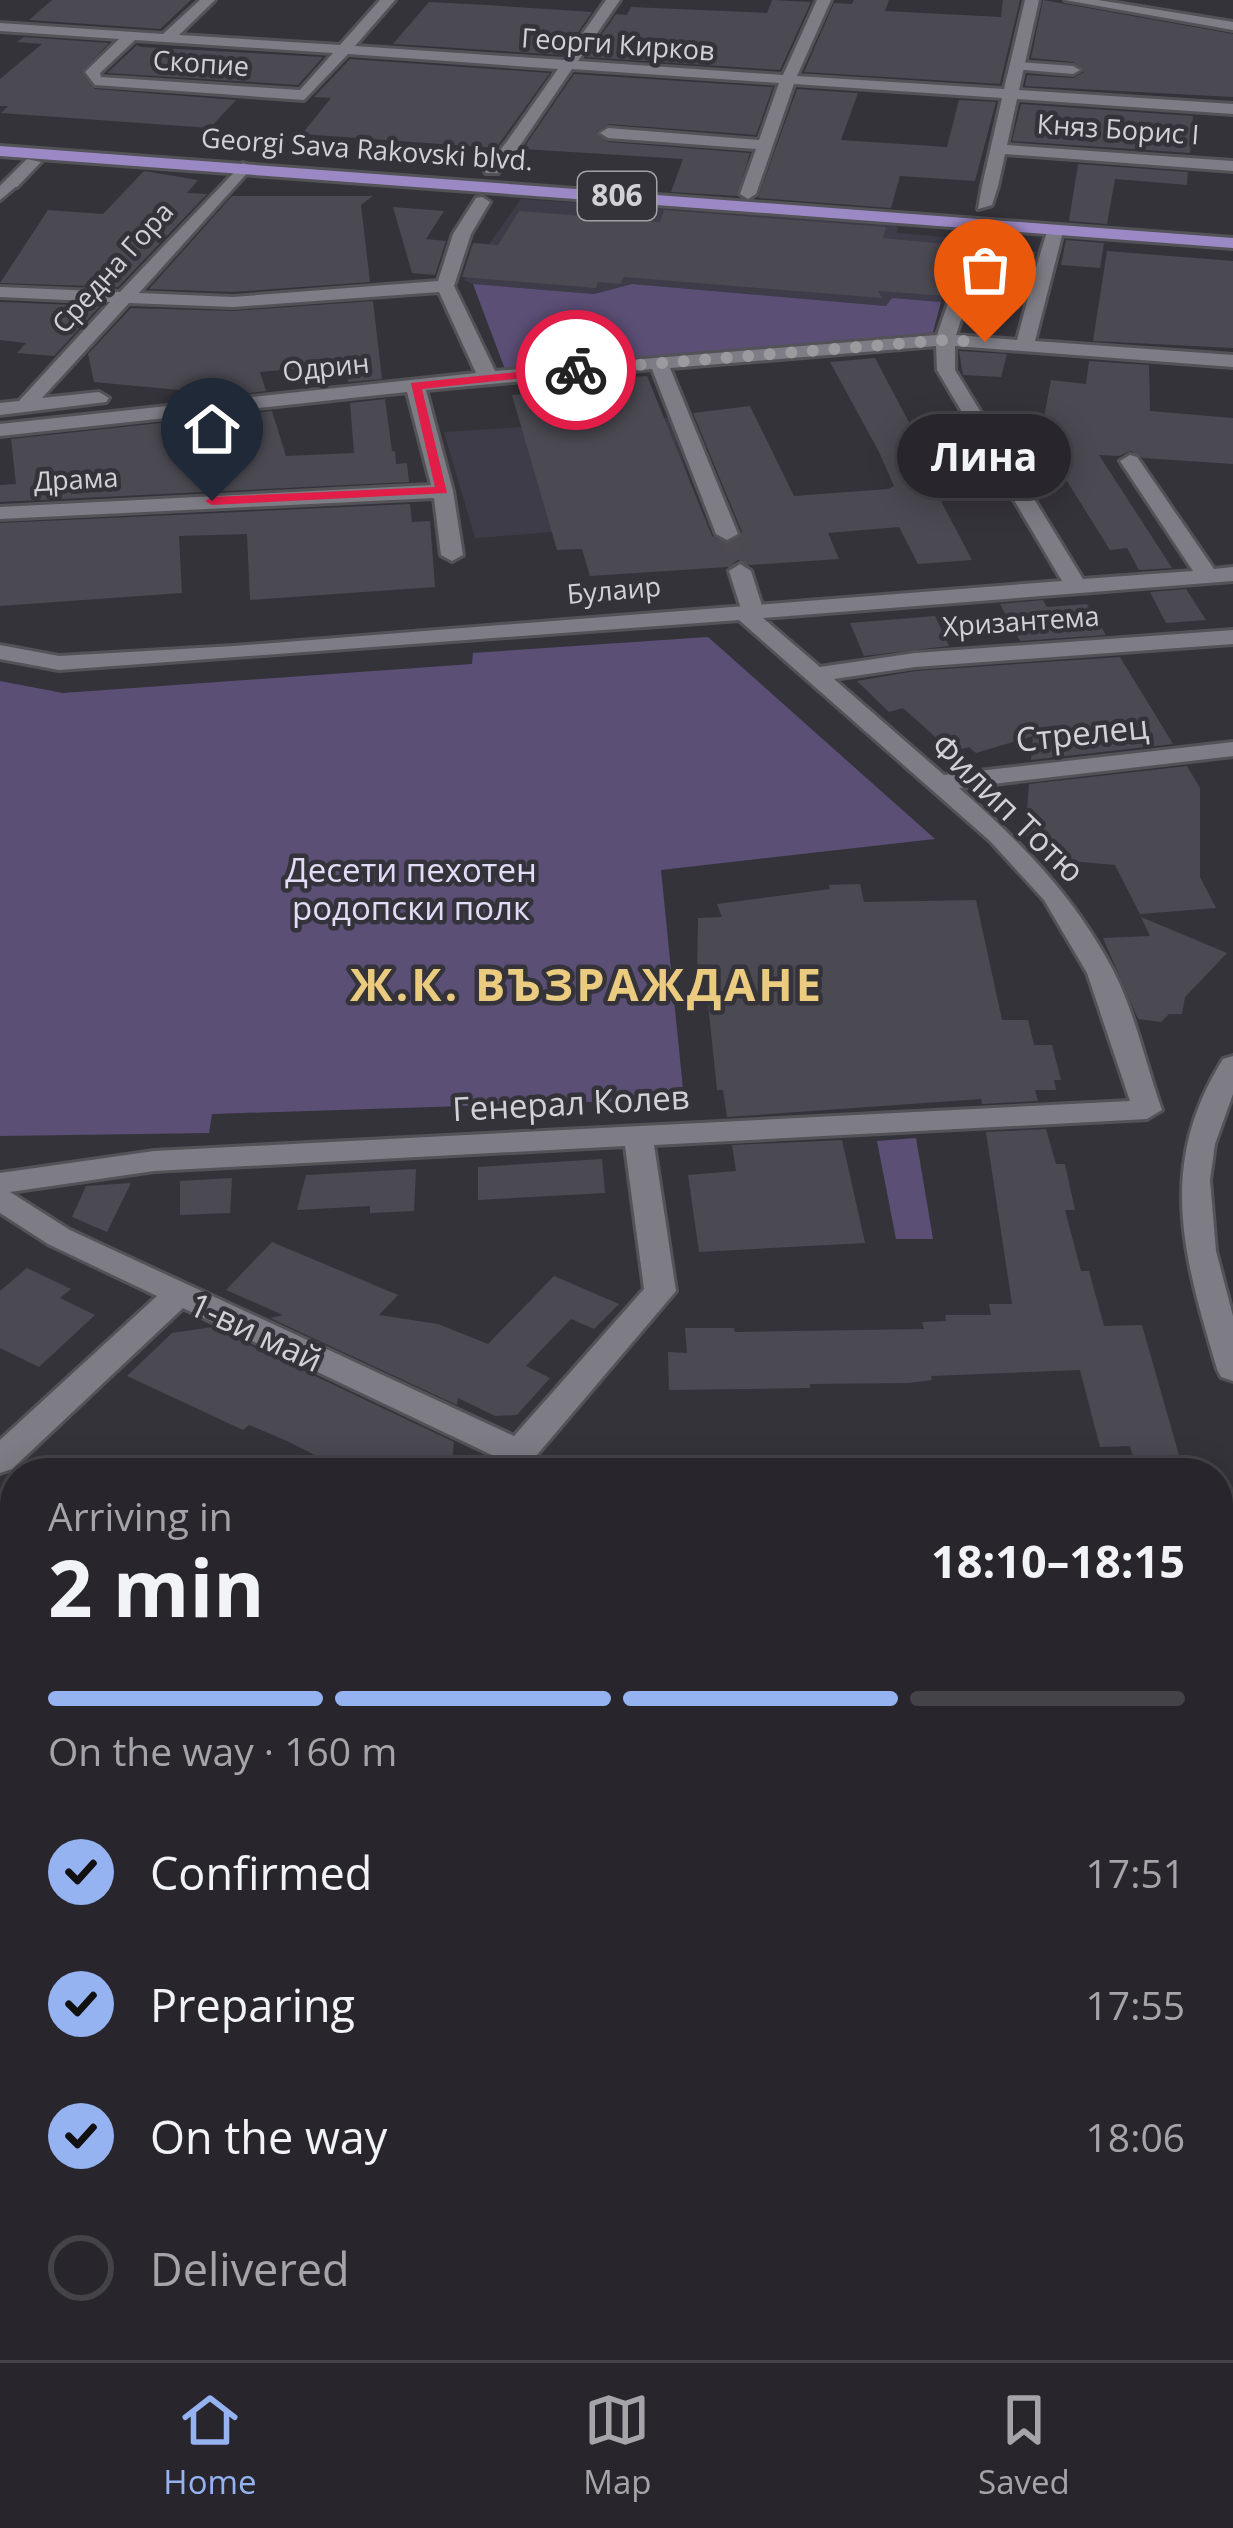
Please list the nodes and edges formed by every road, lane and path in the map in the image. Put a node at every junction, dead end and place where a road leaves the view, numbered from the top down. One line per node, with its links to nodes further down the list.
1 (208, 0): 10 (street)
2 (388, 0): 12 (street)
3 (613, 0): 14 (street)
4 (824, 0): 18 (street)
5 (1032, 0): 15 (street)
6 (1072, 0): 7 (street)
7 (1233, 26)
8 (0, 27): 9 (street, Георги Кирков)
9 (131, 36): 10 (street, Георги Кирков); 19 (street, Скопие)
10 (167, 38): 11 (street, Георги Кирков)
11 (230, 43): 12 (street, Георги Кирков); 13 (street)
12 (344, 51): 14 (street, Георги Кирков); 19 (street, Скопие)
13 (214, 57)
14 (568, 66): 18 (street, Георги Кирков); 29 (street)
15 (1018, 66): 16 (street); 20 (street)
16 (1073, 70)
17 (198, 72): 19 (street)
18 (788, 80): 20 (street, Георги Кирков); 23 (street)
19 (182, 87)
20 (1011, 95): 21 (street, Георги Кирков); 25 (street)
21 (1233, 109)
22 (608, 133): 23 (street)
23 (767, 145): 31 (street)
24 (0, 146): 28 (main road, Georgi Sava Rakovski blvd. / 806); 31 (main road, Georgi Sava Rakovski blvd. / 806)
25 (999, 149): 27 (street, Княз Борис I); 33 (street)
26 (33, 162): 30 (street)
27 (1233, 166)
28 (243, 168): 37 (main road, Georgi Sava Rakovski blvd. / 806); 40 (street, Средна Гора)
29 (492, 170)
30 (5, 189)
31 (748, 194): 35 (main road, Georgi Sava Rakovski blvd. / 806)
32 (485, 197): 38 (street)
33 (984, 205)
34 (983, 226): 41 (street)
35 (1233, 231)
36 (1054, 232): 42 (street)
37 (1233, 243)
38 (445, 286): 40 (street); 45 (street)
39 (0, 292): 40 (street)
40 (124, 297): 47 (street, Средна Гора)
41 (945, 340): 42 (street, Одрин); 44 (street, Одрин); 58 (street)
42 (1025, 344): 43 (street, Одрин)
43 (1233, 361)
44 (659, 363): 45 (street, Одрин); 53 (street)
45 (485, 369): 46 (street, Одрин); 47 (street, Одрин)
46 (415, 386): 49 (street, Одрин); 51 (street)
47 (25, 406): 48 (street, Одрин)
48 (0, 409)
49 (0, 430)
50 (1130, 461): 57 (street)
51 (442, 490): 52 (street, Драма); 54 (street)
52 (0, 512)
53 (727, 534)
54 (452, 554)
55 (740, 571): 59 (street)
56 (1233, 574): 57 (street, Булаир)
57 (1208, 576): 58 (street, Булаир)
58 (1076, 586): 59 (street, Булаир)
59 (746, 610): 61 (street, Булаир); 62 (street, Филип Тотю)
60 (1233, 637): 62 (street, Хризантема)
61 (0, 652)
62 (815, 675): 64 (street, Филип Тотю)
63 (1233, 748): 64 (street, Стрелец)
64 (938, 783): 66 (street, Филип Тотю)
65 (1233, 1065): 71 (street)
66 (1147, 1111): 67 (street, Генерал Колев)
67 (638, 1136): 68 (street, Генерал Колев); 74 (street)
68 (0, 1184)
69 (0, 1199): 70 (street, 1-ви май)
70 (178, 1294): 72 (street); 73 (street, 1-ви май)
71 (1233, 1369)
72 (3, 1458)
73 (494, 1458)
74 (516, 1458)

